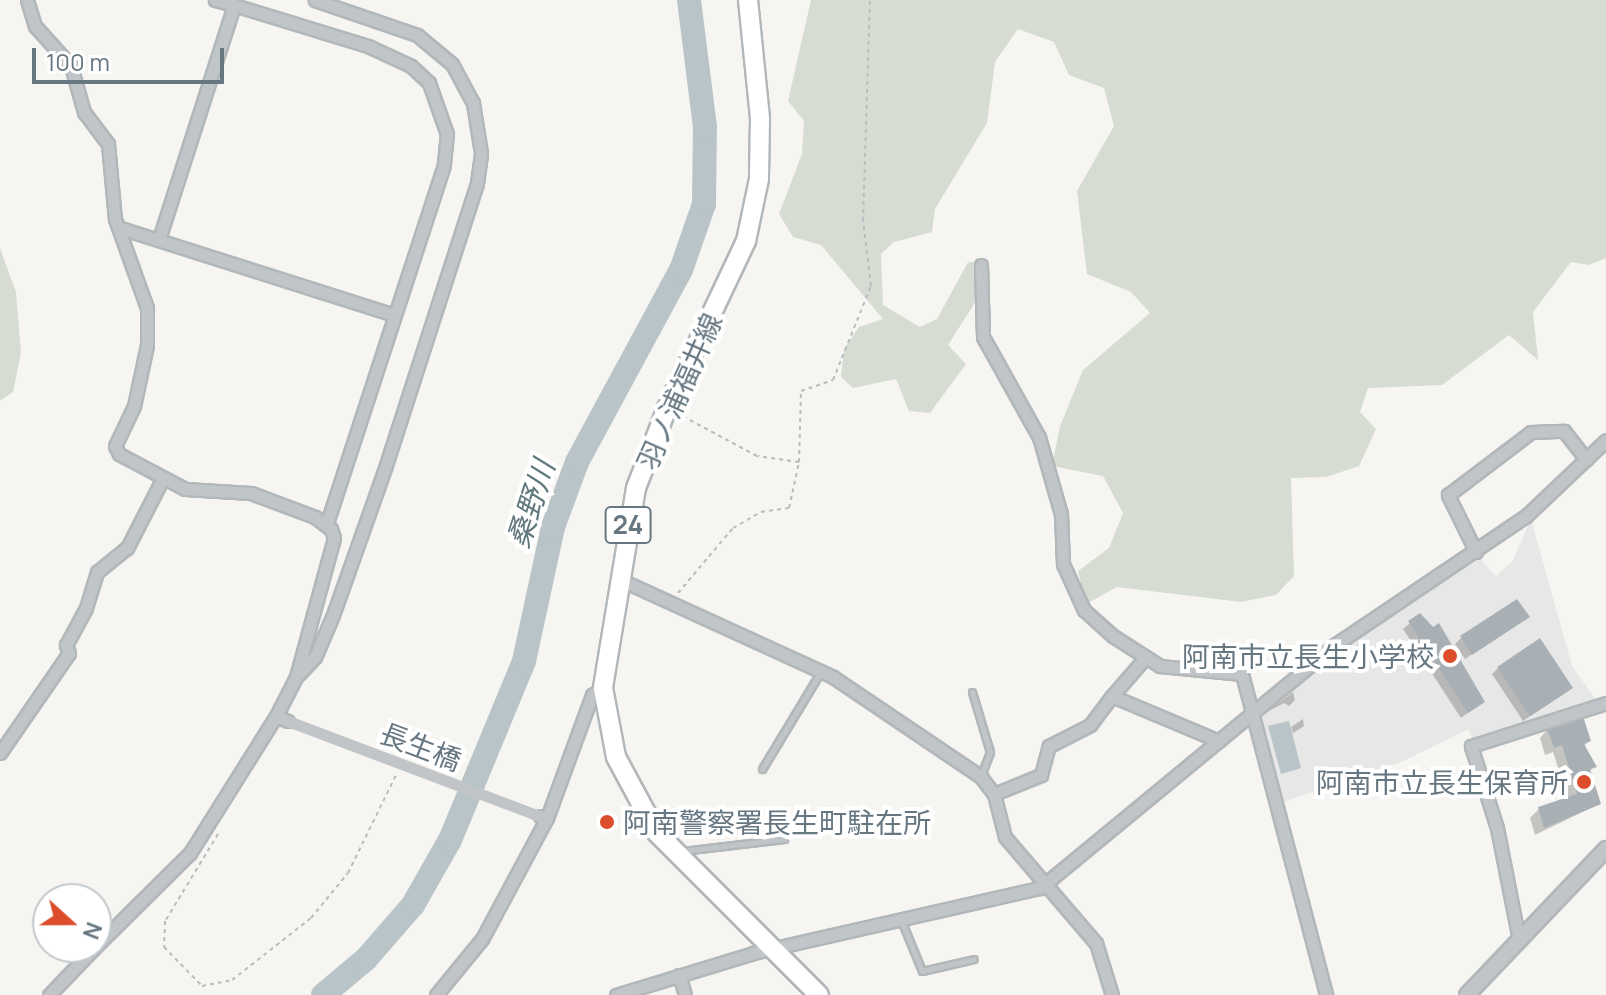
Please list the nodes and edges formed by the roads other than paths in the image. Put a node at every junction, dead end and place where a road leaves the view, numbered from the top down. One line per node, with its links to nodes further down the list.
1 (27, 0): 6 (street)
2 (215, 0): 5 (street)
3 (315, 0): 18 (street)
4 (748, 0): 15 (main road, 羽ノ浦福井線 / 24)
5 (234, 5): 7 (street); 9 (street)
6 (120, 228): 7 (street); 12 (street)
7 (159, 239): 9 (street)
8 (981, 265): 16 (street)
9 (395, 315): 13 (street)
10 (1606, 440): 11 (street)
11 (1586, 459): 14 (street); 14 (street)
12 (162, 480): 13 (street); 26 (street)
13 (327, 524): 18 (street)
14 (1476, 552): 23 (street)
15 (618, 579): 17 (street); 19 (main road, 羽ノ浦福井線 / 24)
16 (1144, 659): 21 (street); 23 (street)
17 (820, 672): 27 (lane); 28 (street)
18 (296, 677): 24 (street)
19 (603, 688): 30 (street); 33 (main road, 羽ノ浦福井線 / 24)
20 (972, 692): 28 (lane)
21 (1112, 696): 25 (street); 29 (street)
22 (1606, 703): 37 (street)
23 (1255, 711): 25 (street); 48 (street)
24 (282, 719): 30 (street, 長生橋, bridge); 36 (street)
25 (1219, 741): 34 (street)
26 (0, 753)
27 (762, 769)
28 (981, 777): 29 (street)
29 (994, 794): 34 (street)
30 (542, 817): 43 (street)
31 (784, 839): 33 (lane)
32 (1606, 849): 37 (street)
33 (678, 853): 38 (main road, 羽ノ浦福井線 / 24)
34 (1048, 882): 35 (street); 47 (street)
35 (900, 919): 38 (street); 39 (lane)
36 (112, 931)
37 (1519, 940): 49 (street)
38 (775, 951): 41 (street); 46 (main road, 羽ノ浦福井線 / 24)
39 (974, 959)
40 (80, 963): 42 (street)
41 (679, 975): 44 (street); 45 (street)
42 (49, 995)
43 (436, 995)
44 (616, 995)
45 (685, 995)
46 (819, 995)
47 (1112, 995)
48 (1326, 995)
49 (1467, 995)

